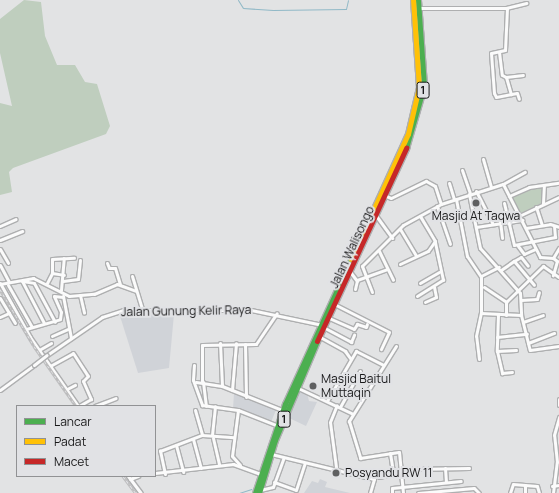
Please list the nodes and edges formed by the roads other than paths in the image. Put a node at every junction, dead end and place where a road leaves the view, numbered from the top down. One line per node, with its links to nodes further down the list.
1 (413, 0): 122 (highway, Jalan Walisongo / 1)
2 (418, 0): 4 (highway, Jalan Walisongo / 1)
3 (526, 4): 5 (street)
4 (418, 8): 5 (street); 21 (highway, Jalan Walisongo / 1)
5 (506, 8): 6 (street)
6 (499, 52): 8 (street); 9 (street)
7 (523, 76): 8 (street)
8 (506, 77): 9 (street)
9 (511, 94): 10 (street)
10 (519, 100)
11 (483, 159): 18 (street)
12 (462, 170): 20 (street)
13 (525, 172): 16 (street)
14 (559, 183): 17 (street)
15 (449, 184): 24 (street)
16 (503, 184): 18 (street); 22 (street)
17 (544, 186): 22 (street); 26 (street)
18 (491, 187): 19 (street)
19 (476, 191): 20 (street); 37 (street)
20 (470, 194): 24 (street); 41 (street)
21 (386, 196): 27 (street); 32 (highway, Jalan Walisongo / 1)
22 (509, 196): 31 (street)
23 (559, 197): 26 (street)
24 (455, 199): 27 (street); 76 (street)
25 (504, 203): 34 (street)
26 (543, 203): 29 (street)
27 (441, 204): 28 (street)
28 (437, 206): 30 (street); 51 (street)
29 (536, 207): 31 (street); 38 (street)
30 (420, 216): 44 (street); 49 (street)
31 (519, 216): 35 (street)
32 (377, 217): 46 (street); 72 (highway, Jalan Walisongo / 1)
33 (16, 219): 39 (street)
34 (509, 220): 35 (street); 36 (street); 52 (street)
35 (522, 220): 43 (street)
36 (500, 221): 37 (street); 47 (street)
37 (492, 223): 41 (street)
38 (542, 225): 40 (street); 43 (street)
39 (0, 226)
40 (554, 226): 42 (street); 50 (street)
41 (476, 227): 69 (street)
42 (559, 227)
43 (526, 228): 50 (street)
44 (400, 229): 46 (street); 57 (street)
45 (22, 231): 48 (street)
46 (392, 238): 56 (street)
47 (502, 238)
48 (0, 240)
49 (435, 240): 57 (street); 70 (street)
50 (532, 241): 52 (street); 55 (street)
51 (450, 244)
52 (518, 246): 55 (street)
53 (559, 248): 60 (street)
54 (0, 249): 63 (street)
55 (536, 249): 60 (street)
56 (379, 251): 68 (street); 78 (street)
57 (416, 256): 65 (street)
58 (64, 258): 59 (street); 71 (street); 73 (street)
59 (74, 258)
60 (553, 258): 74 (street)
61 (80, 260): 81 (street)
62 (514, 261): 67 (street); 69 (street); 80 (street)
63 (8, 263)
64 (107, 263): 87 (street)
65 (400, 264)
66 (0, 265): 86 (street)
67 (528, 266)
68 (387, 268): 78 (street); 79 (street)
69 (500, 268): 76 (street); 93 (street)
70 (439, 272): 84 (street); 89 (street)
71 (52, 273): 73 (street); 83 (street)
72 (351, 273): 82 (street); 104 (highway, Jalan Walisongo / 1)
73 (64, 275): 81 (street)
74 (553, 275): 77 (street); 80 (street)
75 (132, 276): 94 (street)
76 (481, 276): 90 (street)
77 (559, 277)
78 (366, 278): 82 (street); 95 (street)
79 (393, 280)
80 (529, 280): 88 (street); 93 (street)
81 (63, 281): 92 (street)
82 (357, 281): 91 (street)
83 (47, 283): 86 (street); 92 (street)
84 (420, 283)
85 (0, 284): 86 (street); 123 (street)
86 (8, 284): 121 (street)
87 (120, 284): 94 (street); 97 (street)
88 (534, 286)
89 (434, 287): 99 (street); 102 (street)
90 (484, 287): 103 (street); 109 (street)
91 (355, 289)
92 (61, 290): 98 (street)
93 (518, 290): 101 (street); 103 (street)
94 (136, 291): 105 (street)
95 (372, 292)
96 (539, 292): 101 (street)
97 (80, 295): 98 (street); 106 (street)
98 (63, 296): 117 (street); 124 (street)
99 (417, 296)
100 (0, 298): 107 (street)
101 (521, 300): 113 (street)
102 (425, 302)
103 (506, 302): 111 (street)
104 (336, 305): 115 (highway, Jalan Walisongo / 1); 120 (street)
105 (143, 311): 108 (street, Jalan Gunung Kelir Raya); 131 (street, Jalan Gunung Kelir Raya)
106 (84, 312)
107 (9, 313): 114 (street); 116 (street)
108 (277, 313): 122 (street, Jalan Gunung Kelir Raya); 136 (street)
109 (481, 313): 110 (street); 144 (street)
110 (498, 315): 111 (street); 130 (street)
111 (506, 315): 113 (street)
112 (543, 315): 118 (street)
113 (521, 316): 118 (street)
114 (0, 317)
115 (329, 318): 120 (street); 122 (highway, Jalan Walisongo / 1)
116 (15, 322)
117 (55, 322): 119 (street); 119 (street)
118 (523, 322): 126 (street)
119 (44, 323): 121 (street)
120 (368, 324): 139 (street)
121 (32, 327): 123 (street)
122 (323, 327): 127 (street, Jalan Gunung Kelir Raya); 129 (highway, Jalan Walisongo / 1); 173 (highway, Jalan Walisongo / 1)
123 (26, 329): 140 (street)
124 (68, 329): 128 (street); 131 (street)
125 (554, 333): 135 (street)
126 (527, 334): 130 (street); 135 (street)
127 (354, 335)
128 (52, 336)
129 (320, 337): 143 (street); 156 (highway, Jalan Walisongo / 1)
130 (497, 337): 142 (street)
131 (71, 338): 158 (street, Jalan Gunung Kelir Raya, bridge)
132 (51, 343): 140 (street)
133 (220, 343): 134 (street); 153 (street); 155 (street)
134 (236, 343): 136 (street); 148 (street)
135 (528, 343): 138 (street)
136 (245, 344): 149 (street)
137 (396, 346): 146 (street)
138 (559, 346)
139 (381, 349)
140 (39, 350): 147 (street)
141 (516, 350): 142 (street)
142 (497, 351): 151 (street)
143 (350, 358): 146 (street); 163 (street)
144 (479, 359)
145 (194, 365): 152 (street)
146 (383, 365): 174 (street)
147 (50, 366): 157 (street); 165 (street)
148 (236, 370): 149 (street); 159 (street)
149 (245, 370): 160 (street)
150 (360, 371): 170 (street)
151 (512, 372)
152 (196, 382): 153 (street); 168 (street)
153 (202, 382): 155 (street); 168 (street)
154 (75, 385): 157 (street)
155 (222, 386): 159 (street)
156 (298, 388): 163 (street); 188 (highway, Jalan Walisongo / 1)
157 (67, 389): 164 (street)
158 (0, 390)
159 (232, 390): 160 (street)
160 (246, 397): 173 (street)
161 (116, 398): 166 (street)
162 (559, 400): 167 (street)
163 (327, 401): 170 (street)
164 (78, 405)
165 (82, 405)
166 (98, 405)
167 (559, 405)
168 (207, 406): 169 (street)
169 (215, 406): 172 (street); 180 (street)
170 (338, 406): 174 (street); 194 (street)
171 (195, 410): 179 (street)
172 (238, 410): 177 (street); 181 (street)
173 (282, 410): 177 (highway, Jalan Walisongo / 1)
174 (351, 413): 187 (street)
175 (559, 417): 176 (street)
176 (559, 421): 178 (street)
177 (276, 425): 205 (highway, Jalan Walisongo / 1)
178 (557, 431): 183 (street)
179 (202, 435): 180 (street); 182 (street)
180 (213, 436): 181 (street); 192 (street)
181 (234, 437): 193 (street)
182 (193, 439): 185 (street); 195 (street)
183 (554, 441): 184 (street); 186 (street)
184 (559, 442)
185 (176, 445): 199 (street); 204 (street)
186 (557, 451): 190 (street)
187 (390, 453): 198 (street); 202 (street)
188 (271, 454): 189 (street); 216 (highway, Jalan Walisongo / 1)
189 (283, 459): 191 (street); 209 (street)
190 (558, 462): 203 (street)
191 (305, 463): 194 (street); 209 (street)
192 (219, 464): 193 (street); 195 (street)
193 (240, 465): 205 (street)
194 (336, 467): 219 (street)
195 (201, 468): 199 (street)
196 (445, 468): 197 (street); 198 (street); 210 (street)
197 (469, 468)
198 (401, 471): 202 (street); 213 (street)
199 (183, 472): 204 (street)
200 (559, 472): 203 (street)
201 (156, 473): 204 (street)
202 (393, 473): 207 (street)
203 (554, 473): 214 (street)
204 (165, 474)
205 (260, 474): 216 (highway, Jalan Walisongo / 1)
206 (129, 477): 218 (street)
207 (379, 477)
208 (461, 481): 210 (street)
209 (274, 482): 216 (street)
210 (446, 482): 213 (street)
211 (525, 485): 223 (street); 224 (street); 225 (street)
212 (559, 485): 214 (street)
213 (402, 486): 220 (street); 221 (street)
214 (552, 486): 226 (street)
215 (479, 491): 217 (street)
216 (258, 492)
217 (441, 492): 222 (street)
218 (141, 493)
219 (370, 493)
220 (392, 493)
221 (403, 493)
222 (418, 493)
223 (510, 493)
224 (525, 493)
225 (539, 493)
226 (553, 493)

